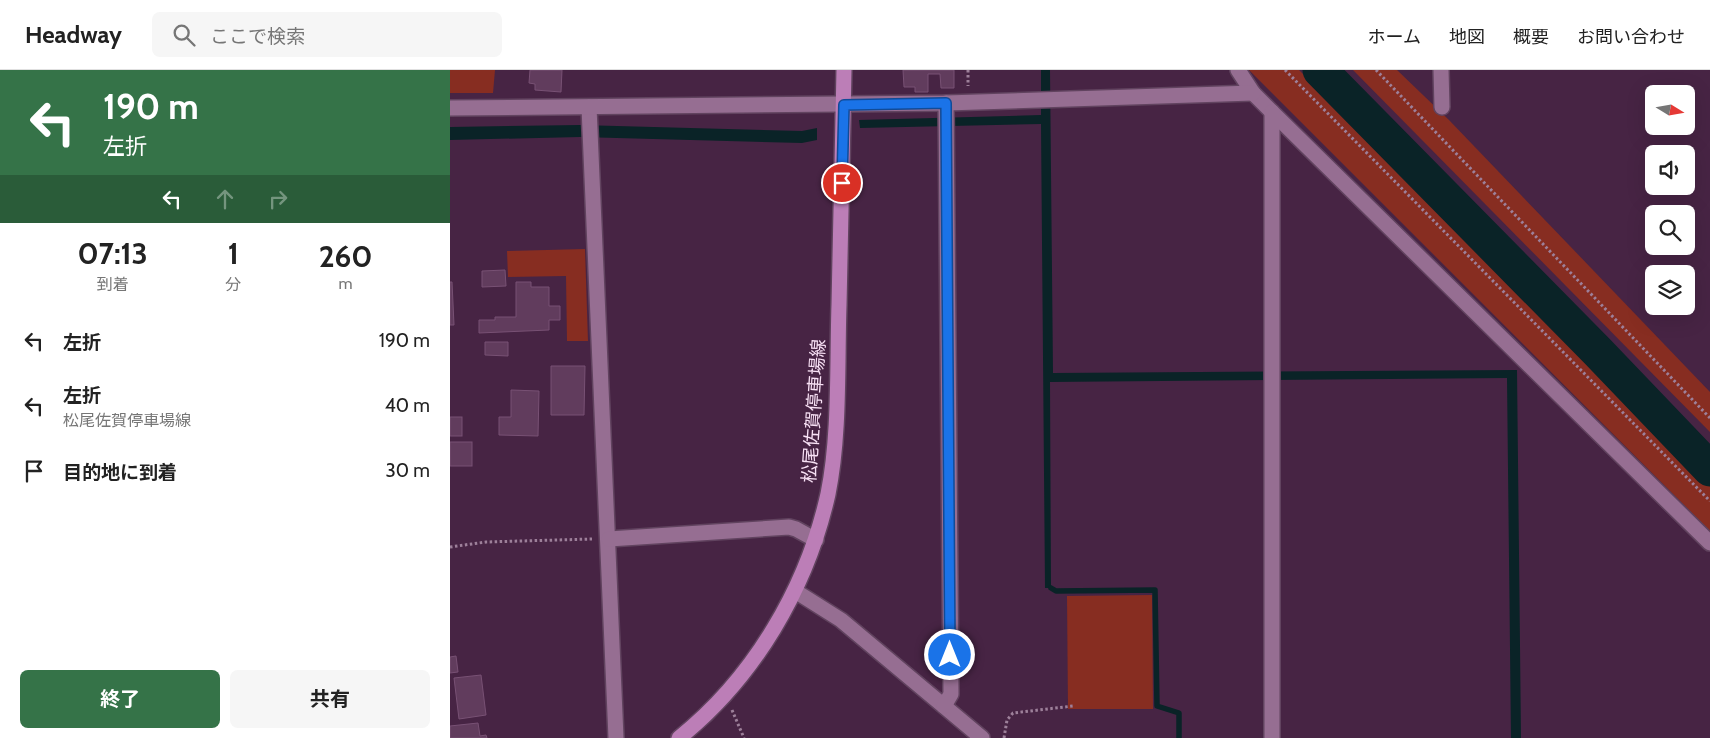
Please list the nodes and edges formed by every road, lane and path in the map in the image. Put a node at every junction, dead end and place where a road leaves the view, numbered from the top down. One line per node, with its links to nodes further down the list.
1 (844, 70): 7 (main road, 松尾佐賀停車場線)
2 (1238, 70): 6 (street)
3 (1285, 70): 14 (path)
4 (1376, 70): 13 (path)
5 (1441, 70): 9 (street)
6 (1253, 92): 8 (street); 11 (street)
7 (844, 105): 8 (street); 12 (street); 16 (main road, 松尾佐賀停車場線)
8 (946, 107): 21 (street)
9 (1442, 107)
10 (450, 108): 12 (street)
11 (1272, 112): 17 (street); 28 (street)
12 (589, 113): 15 (street)
13 (1710, 418)
14 (1710, 501)
15 (609, 539): 16 (street); 18 (path); 23 (street)
16 (816, 540): 19 (main road, 松尾佐賀停車場線)
17 (1710, 543)
18 (450, 547)
19 (795, 590): 20 (main road, 松尾佐賀停車場線); 21 (street)
20 (726, 696): 24 (main road, 松尾佐賀停車場線); 25 (path)
21 (944, 706): 26 (street)
22 (1073, 706): 27 (path)
23 (616, 738)
24 (679, 738)
25 (744, 738)
26 (982, 738)
27 (1004, 738)
28 (1272, 738)

